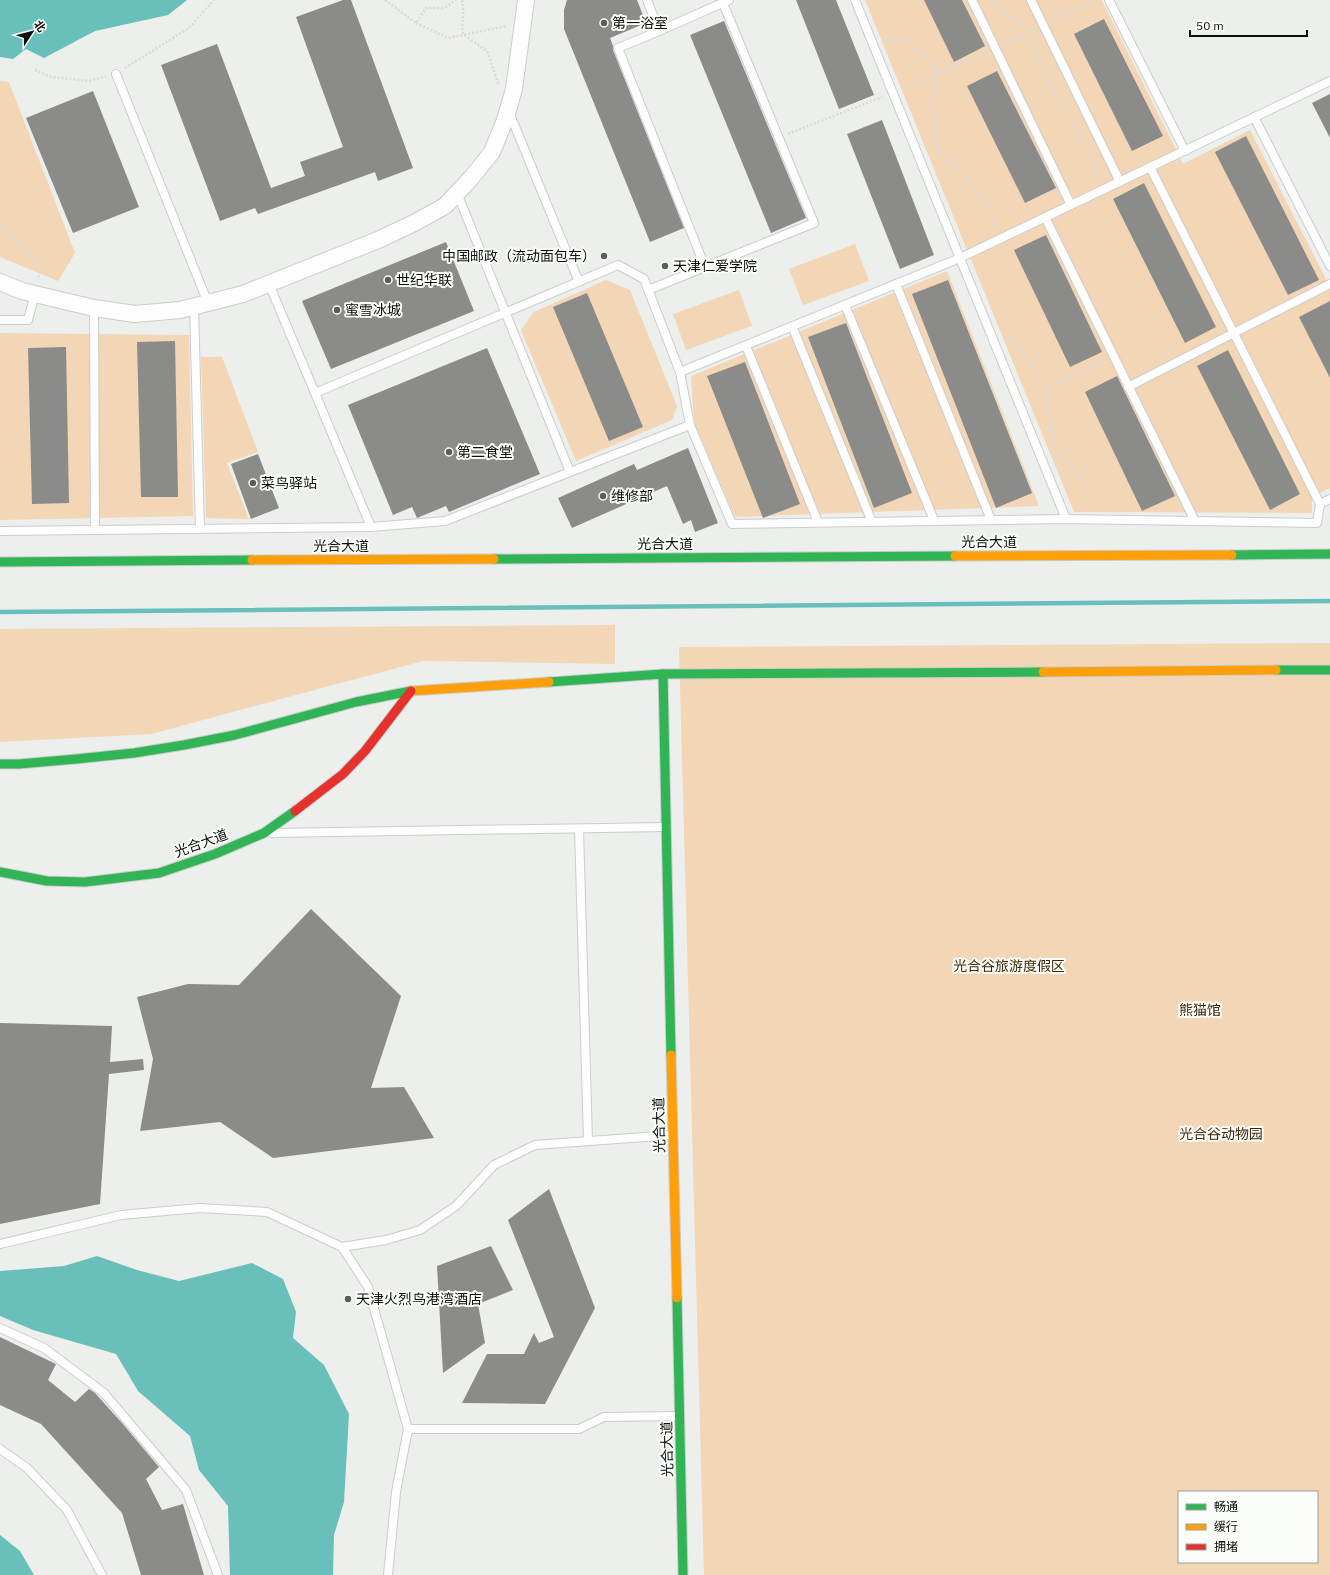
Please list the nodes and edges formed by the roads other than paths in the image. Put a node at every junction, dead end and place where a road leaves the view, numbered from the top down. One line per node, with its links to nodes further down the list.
1 (526, 0): 11 (street)
2 (647, 0): 8 (lane)
3 (855, 0): 19 (lane)
4 (972, 0): 17 (lane)
5 (1031, 0): 15 (lane)
6 (1109, 0): 13 (lane)
7 (726, 1): 8 (lane); 21 (lane)
8 (659, 31): 21 (lane)
9 (116, 74): 29 (lane)
10 (1330, 81): 12 (lane)
11 (508, 110): 16 (street); 23 (lane)
12 (1254, 117): 13 (lane); 20 (lane)
13 (1185, 150): 14 (lane)
14 (1150, 167): 15 (lane); 35 (lane)
15 (1120, 182): 17 (lane)
16 (457, 193): 24 (street); 32 (lane)
17 (1071, 205): 18 (lane)
18 (1045, 217): 19 (lane); 38 (lane)
19 (960, 258): 25 (lane); 44 (lane)
20 (1330, 266)
21 (705, 268): 27 (lane)
22 (0, 282): 28 (street)
23 (579, 282): 27 (lane); 32 (lane)
24 (270, 284): 29 (street); 39 (lane)
25 (896, 284): 30 (lane); 46 (lane)
26 (1330, 284): 35 (lane)
27 (648, 290): 37 (lane)
28 (35, 294): 31 (street); 33 (lane)
29 (201, 305): 31 (street); 51 (lane)
30 (845, 305): 34 (lane); 45 (lane)
31 (94, 308): 52 (lane)
32 (506, 313): 39 (lane); 41 (lane)
33 (0, 320)
34 (792, 326): 36 (lane); 49 (lane)
35 (1234, 333): 38 (lane); 43 (lane)
36 (746, 346): 37 (lane); 48 (lane)
37 (680, 372): 40 (lane)
38 (1128, 386): 47 (lane)
39 (315, 394): 50 (lane)
40 (690, 425): 41 (lane); 48 (lane)
41 (570, 472): 50 (lane)
42 (1330, 499): 43 (lane)
43 (1320, 504): 47 (lane)
44 (1066, 519): 46 (lane); 47 (lane)
45 (934, 520): 46 (lane); 49 (lane)
46 (991, 520)
47 (1195, 521)
48 (818, 522): 49 (lane)
49 (872, 522)
50 (371, 527): 51 (lane)
51 (200, 529): 52 (lane)
52 (95, 530): 53 (lane)
53 (0, 531)
54 (1330, 554): 55 (street, 光合大道)
55 (0, 562)
56 (1330, 670): 57 (street)
57 (663, 674): 58 (street); 60 (street, 光合大道)
58 (411, 691): 59 (street); 62 (street, 光合大道)
59 (0, 764)
60 (666, 827): 61 (lane); 64 (street, 光合大道)
61 (579, 829): 62 (lane); 65 (lane)
62 (264, 833): 63 (street, 光合大道)
63 (0, 872)
64 (673, 1135): 65 (lane); 69 (street, 光合大道)
65 (588, 1141): 67 (lane)
66 (0, 1244): 67 (lane)
67 (342, 1247): 70 (lane)
68 (0, 1328): 73 (lane)
69 (680, 1416): 70 (lane); 75 (street, 光合大道)
70 (408, 1430): 74 (lane)
71 (0, 1449): 72 (lane)
72 (102, 1575)
73 (218, 1575)
74 (388, 1575)
75 (683, 1575)

